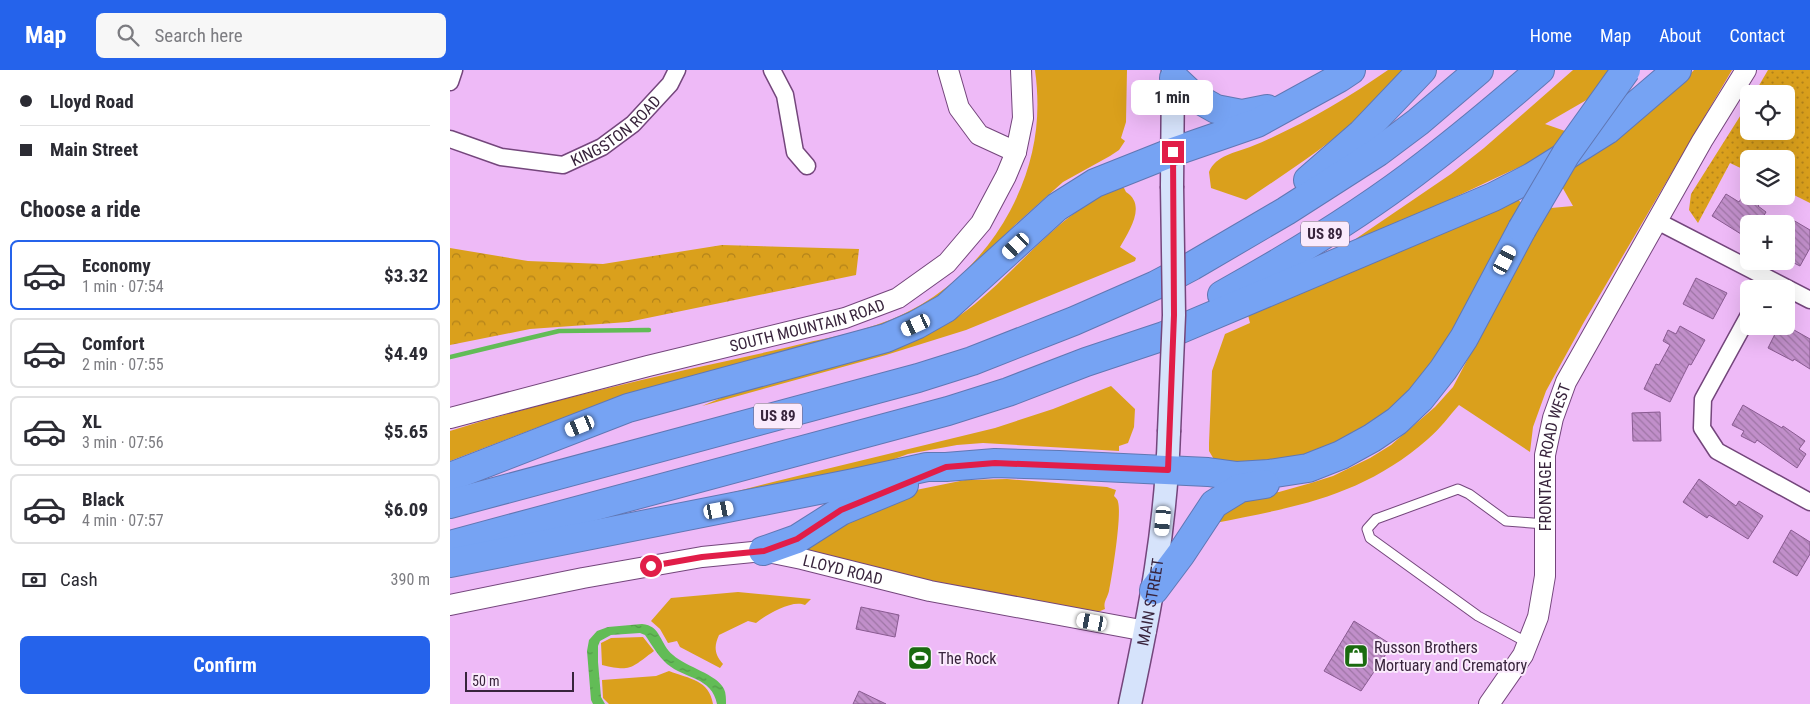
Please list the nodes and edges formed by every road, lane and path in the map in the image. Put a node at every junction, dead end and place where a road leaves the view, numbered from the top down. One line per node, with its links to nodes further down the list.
1 (454, 70): 14 (street)
2 (677, 70): 16 (street, KINGSTON ROAD)
3 (772, 70): 19 (street)
4 (948, 70): 17 (street)
5 (1022, 70): 17 (street, SOUTH MOUNTAIN ROAD)
6 (1351, 70): 15 (highway)
7 (1422, 70): 24 (highway)
8 (1479, 70): 24 (highway, US 89)
9 (1540, 70): 26 (highway, US 89)
10 (1626, 70): 29 (highway, bridge)
11 (1677, 70): 26 (highway)
12 (1746, 70): 20 (street, FRONTAGE ROAD WEST)
13 (1173, 74): 15 (highway); 18 (main road)
14 (450, 82)
15 (1295, 102): 18 (highway)
16 (450, 140)
17 (1016, 152): 27 (street, SOUTH MOUNTAIN ROAD)
18 (1173, 152): 30 (main road, MAIN STREET, bridge); 31 (highway)
19 (807, 166)
20 (1657, 221): 21 (street); 34 (street, FRONTAGE ROAD WEST)
21 (1759, 280)
22 (1795, 295): 23 (street)
23 (1810, 300)
24 (1099, 309): 33 (highway, US 89)
25 (1740, 331): 32 (street)
26 (1086, 362): 35 (highway, US 89)
27 (450, 418)
28 (946, 467): 30 (highway); 36 (highway); 37 (highway)
29 (1297, 469): 30 (highway); 38 (highway)
30 (1168, 470): 38 (main road, MAIN STREET)
31 (450, 477)
32 (1810, 502)
33 (450, 504)
34 (1545, 524): 41 (street, FRONTAGE ROAD WEST); 41 (lane)
35 (450, 545)
36 (764, 551): 39 (street, LLOYD ROAD); 40 (street, LLOYD ROAD)
37 (450, 563)
38 (1154, 590): 40 (main road, MAIN STREET)
39 (450, 606)
40 (1146, 631): 42 (main road, MAIN STREET)
41 (1528, 643): 43 (street, FRONTAGE ROAD WEST)
42 (1130, 704)
43 (1490, 704)

